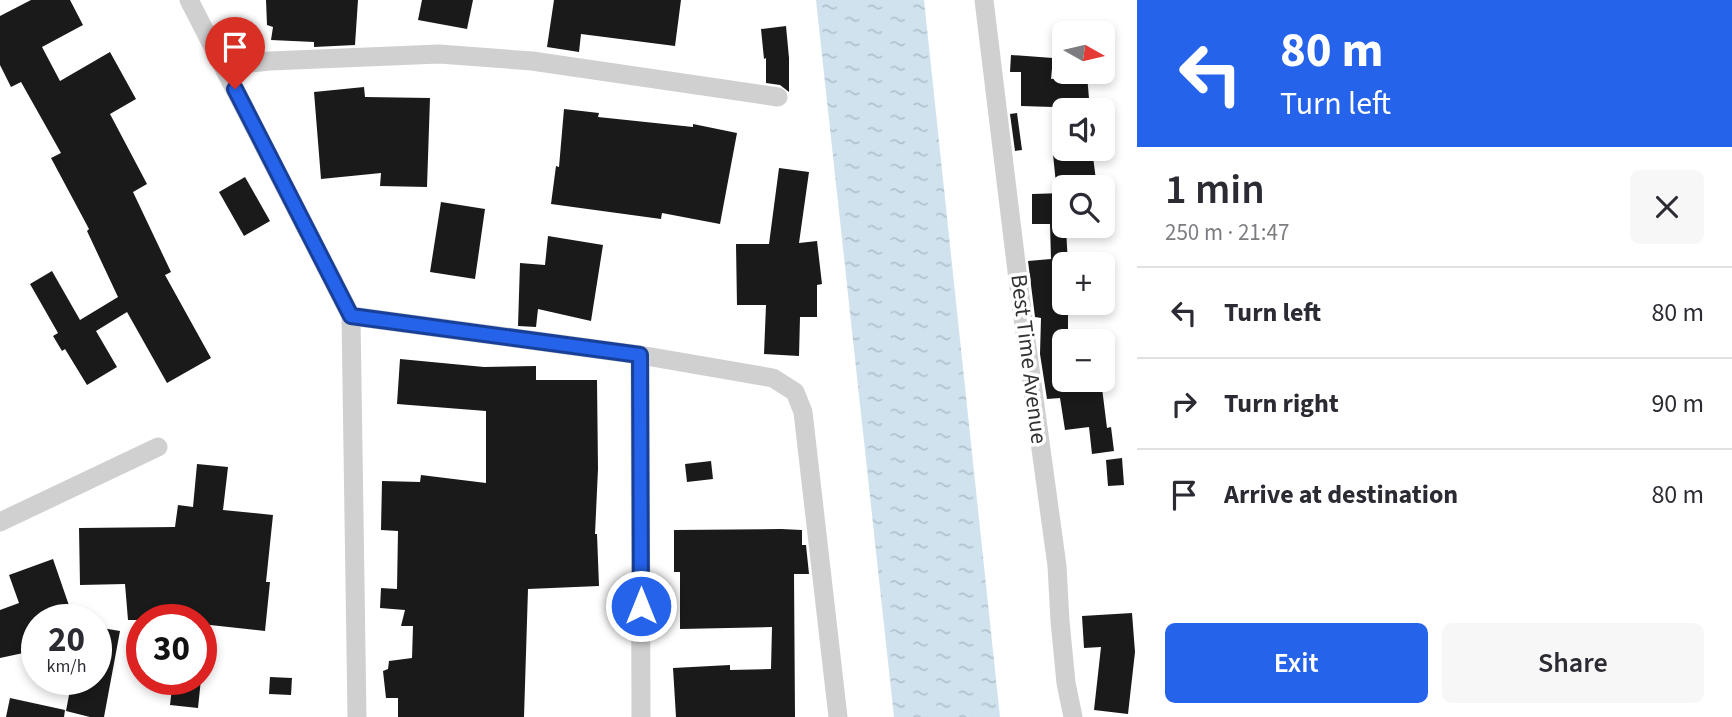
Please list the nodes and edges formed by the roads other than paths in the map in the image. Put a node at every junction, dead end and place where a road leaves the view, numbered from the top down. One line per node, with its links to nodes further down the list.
1 (190, 0): 3 (street)
2 (984, 0): 12 (street, Best Time Avenue)
3 (224, 66): 4 (street); 5 (street)
4 (778, 97)
5 (351, 316): 6 (street); 9 (street)
6 (640, 355): 10 (street); 11 (street)
7 (158, 447): 8 (street)
8 (0, 522)
9 (356, 717)
10 (642, 717)
11 (838, 717)
12 (1073, 717)

